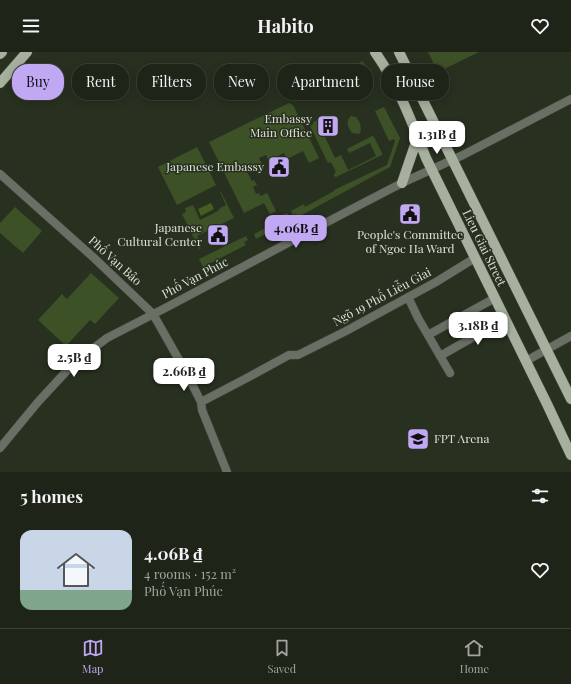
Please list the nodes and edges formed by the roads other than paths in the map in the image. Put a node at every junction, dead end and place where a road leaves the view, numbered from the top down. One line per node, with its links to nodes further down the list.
1 (2, 52): 5 (main road)
2 (27, 52): 9 (main road)
3 (375, 52): 7 (main road, Lieu Giai Street)
4 (383, 52): 8 (main road)
5 (0, 54)
6 (398, 54): 13 (main road, Lieu Giai Street)
7 (384, 64)
8 (385, 64)
9 (0, 82)
10 (571, 99): 13 (street, Phố Vạn Phúc)
11 (401, 100): 12 (main road, Lieu Giai Street)
12 (418, 136): 14 (main road, Lieu Giai Street); 16 (main road)
13 (452, 160): 14 (street, Phố Vạn Phúc); 24 (main road, Lieu Giai Street)
14 (431, 169): 16 (street, Phố Vạn Phúc); 17 (main road, Lieu Giai Street)
15 (0, 174): 20 (street, Phố Vạn Bảo)
16 (402, 183): 20 (street, Phố Vạn Phúc)
17 (475, 258): 18 (street, Ngõ 19 Phố Liễu Giai); 19 (main road, Lieu Giai Street)
18 (408, 297): 22 (street); 29 (street, Ngõ 19 Phố Liễu Giai)
19 (495, 298): 21 (main road, Lieu Giai Street); 22 (street)
20 (153, 314): 29 (street, Phố Vạn Bảo); 30 (street, Phố Vạn Phúc)
21 (505, 319): 25 (street); 26 (main road, Lieu Giai Street)
22 (428, 335): 25 (street)
23 (571, 336): 24 (street)
24 (546, 350): 26 (street); 28 (main road, Lieu Giai Street)
25 (440, 356): 27 (street)
26 (526, 361): 31 (main road, Lieu Giai Street)
27 (450, 373)
28 (571, 399)
29 (200, 402): 32 (street, Phố Vạn Bảo)
30 (0, 448)
31 (571, 455)
32 (227, 472)

